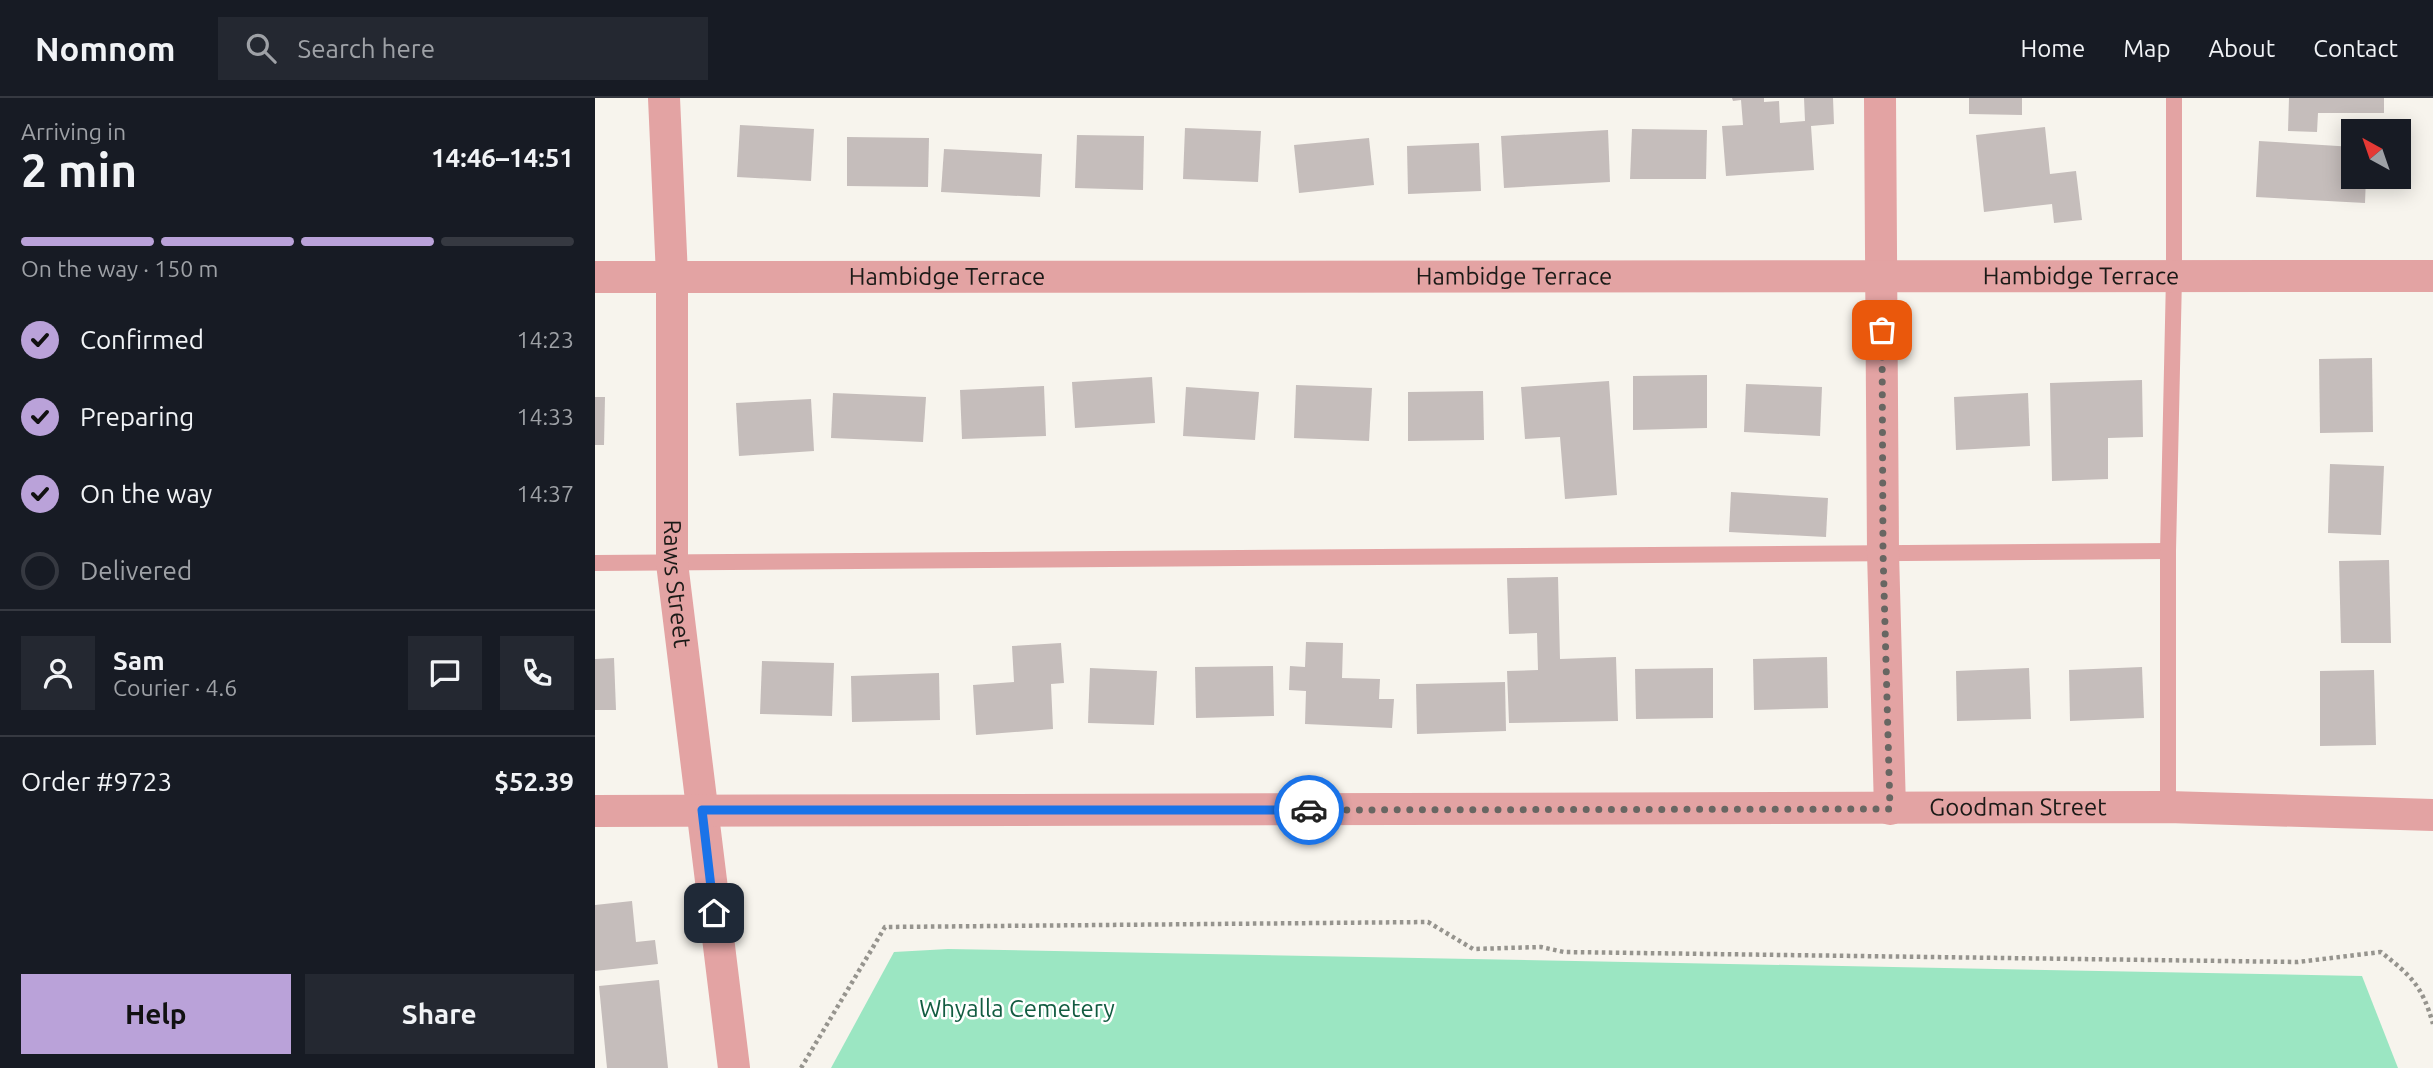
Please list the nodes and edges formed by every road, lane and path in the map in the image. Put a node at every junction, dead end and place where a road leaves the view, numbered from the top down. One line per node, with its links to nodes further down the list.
1 (664, 98): 5 (street, Raws Street)
2 (1880, 98): 4 (street)
3 (2174, 98): 8 (lane)
4 (1882, 275): 5 (street, Hambidge Terrace); 8 (street, Hambidge Terrace); 10 (street)
5 (672, 276): 7 (street, Hambidge Terrace); 12 (street, Raws Street)
6 (2433, 276): 8 (street, Hambidge Terrace)
7 (595, 277)
8 (2174, 277): 9 (lane)
9 (2168, 551): 10 (lane); 13 (lane)
10 (1883, 552): 12 (lane); 14 (street)
11 (595, 563): 12 (lane)
12 (672, 563): 15 (street, Raws Street)
13 (2168, 807): 14 (street, Goodman Street); 17 (street, Goodman Street)
14 (1890, 809): 15 (street, Goodman Street)
15 (702, 810): 16 (street, Goodman Street); 19 (street, Raws Street)
16 (595, 811)
17 (2433, 815)
18 (2433, 1024): 20 (path)
19 (734, 1068)
20 (801, 1068)

